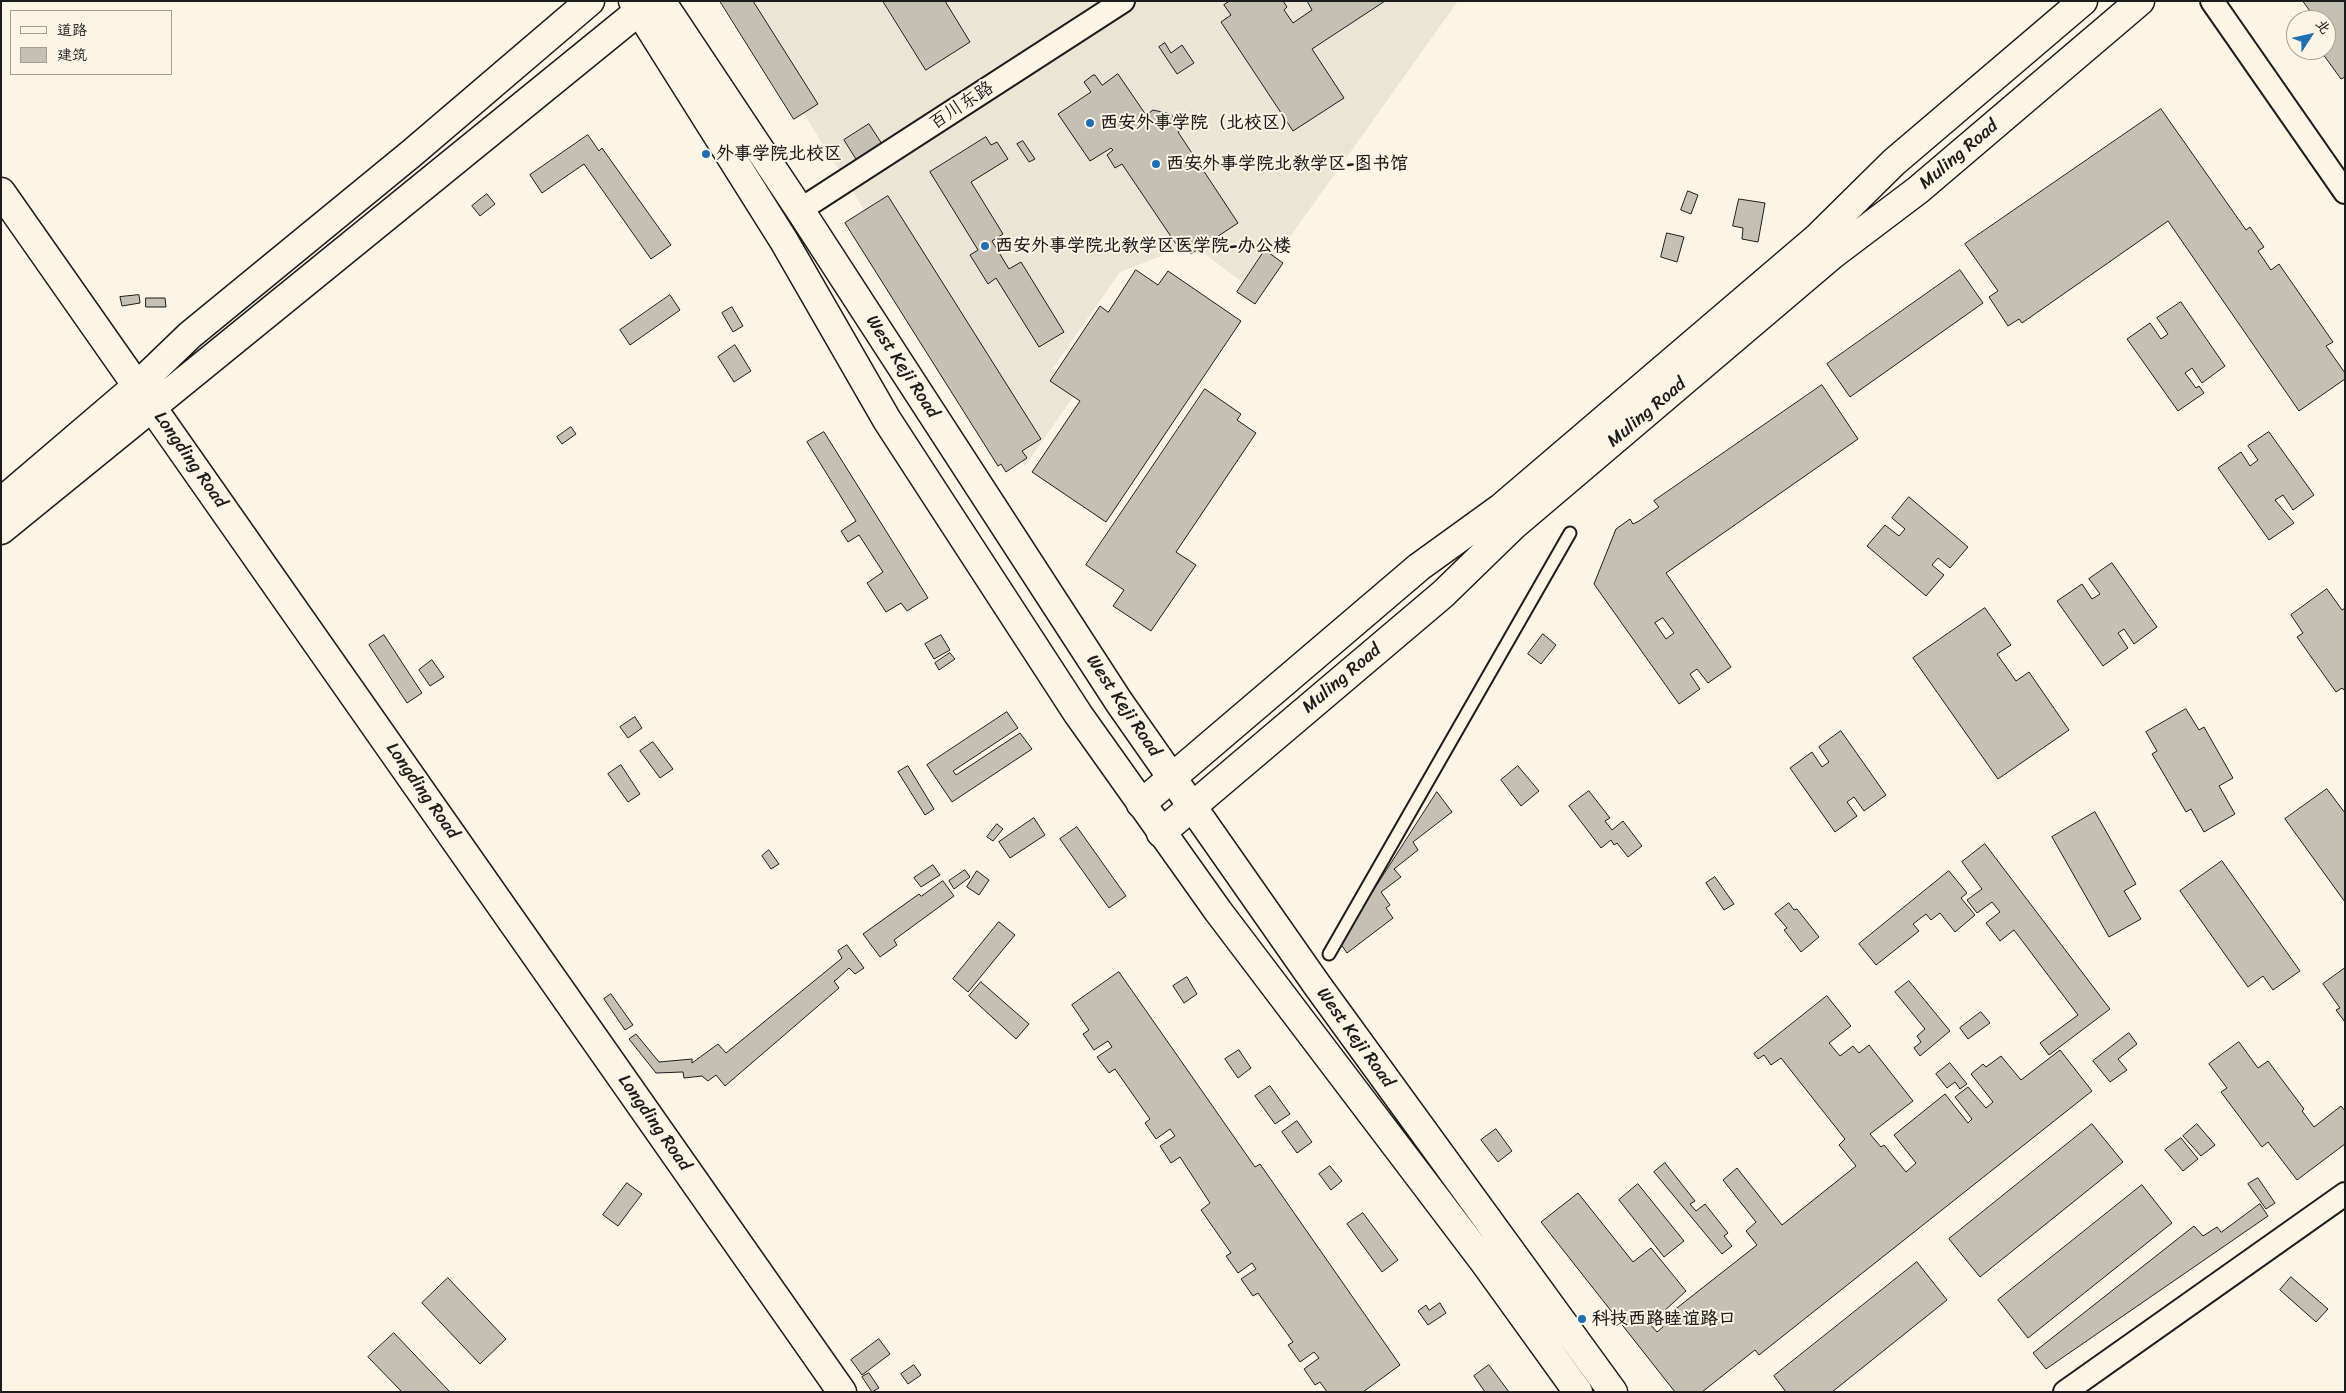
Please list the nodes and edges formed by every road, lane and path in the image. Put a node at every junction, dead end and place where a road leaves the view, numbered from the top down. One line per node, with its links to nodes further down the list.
1 (590, 1): 12 (street)
2 (1123, 1): 11 (street, 百川东路)
3 (2083, 1): 16 (street, Muling Road)
4 (2140, 1): 18 (street, Muling Road)
5 (2212, 1): 10 (street)
6 (2230, 1): 8 (street)
7 (644, 4): 11 (street, West Keji Road); 12 (street); 17 (street, West Keji Road)
8 (2345, 166)
9 (1, 192): 12 (street, Longding Road)
10 (2345, 192)
11 (800, 210): 16 (street, West Keji Road)
12 (146, 396): 13 (street); 14 (street); 22 (street, Longding Road)
13 (1, 502)
14 (1, 530)
15 (1570, 533): 20 (lane)
16 (1172, 777): 17 (street, Muling Road); 18 (street, West Keji Road)
17 (1141, 804): 19 (street, West Keji Road)
18 (1192, 806): 19 (street, Muling Road); 24 (street, West Keji Road)
19 (1161, 833): 23 (street, West Keji Road)
20 (1329, 954)
21 (2345, 1194): 25 (street)
22 (842, 1392)
23 (1578, 1392)
24 (1613, 1392)
25 (2064, 1392)

